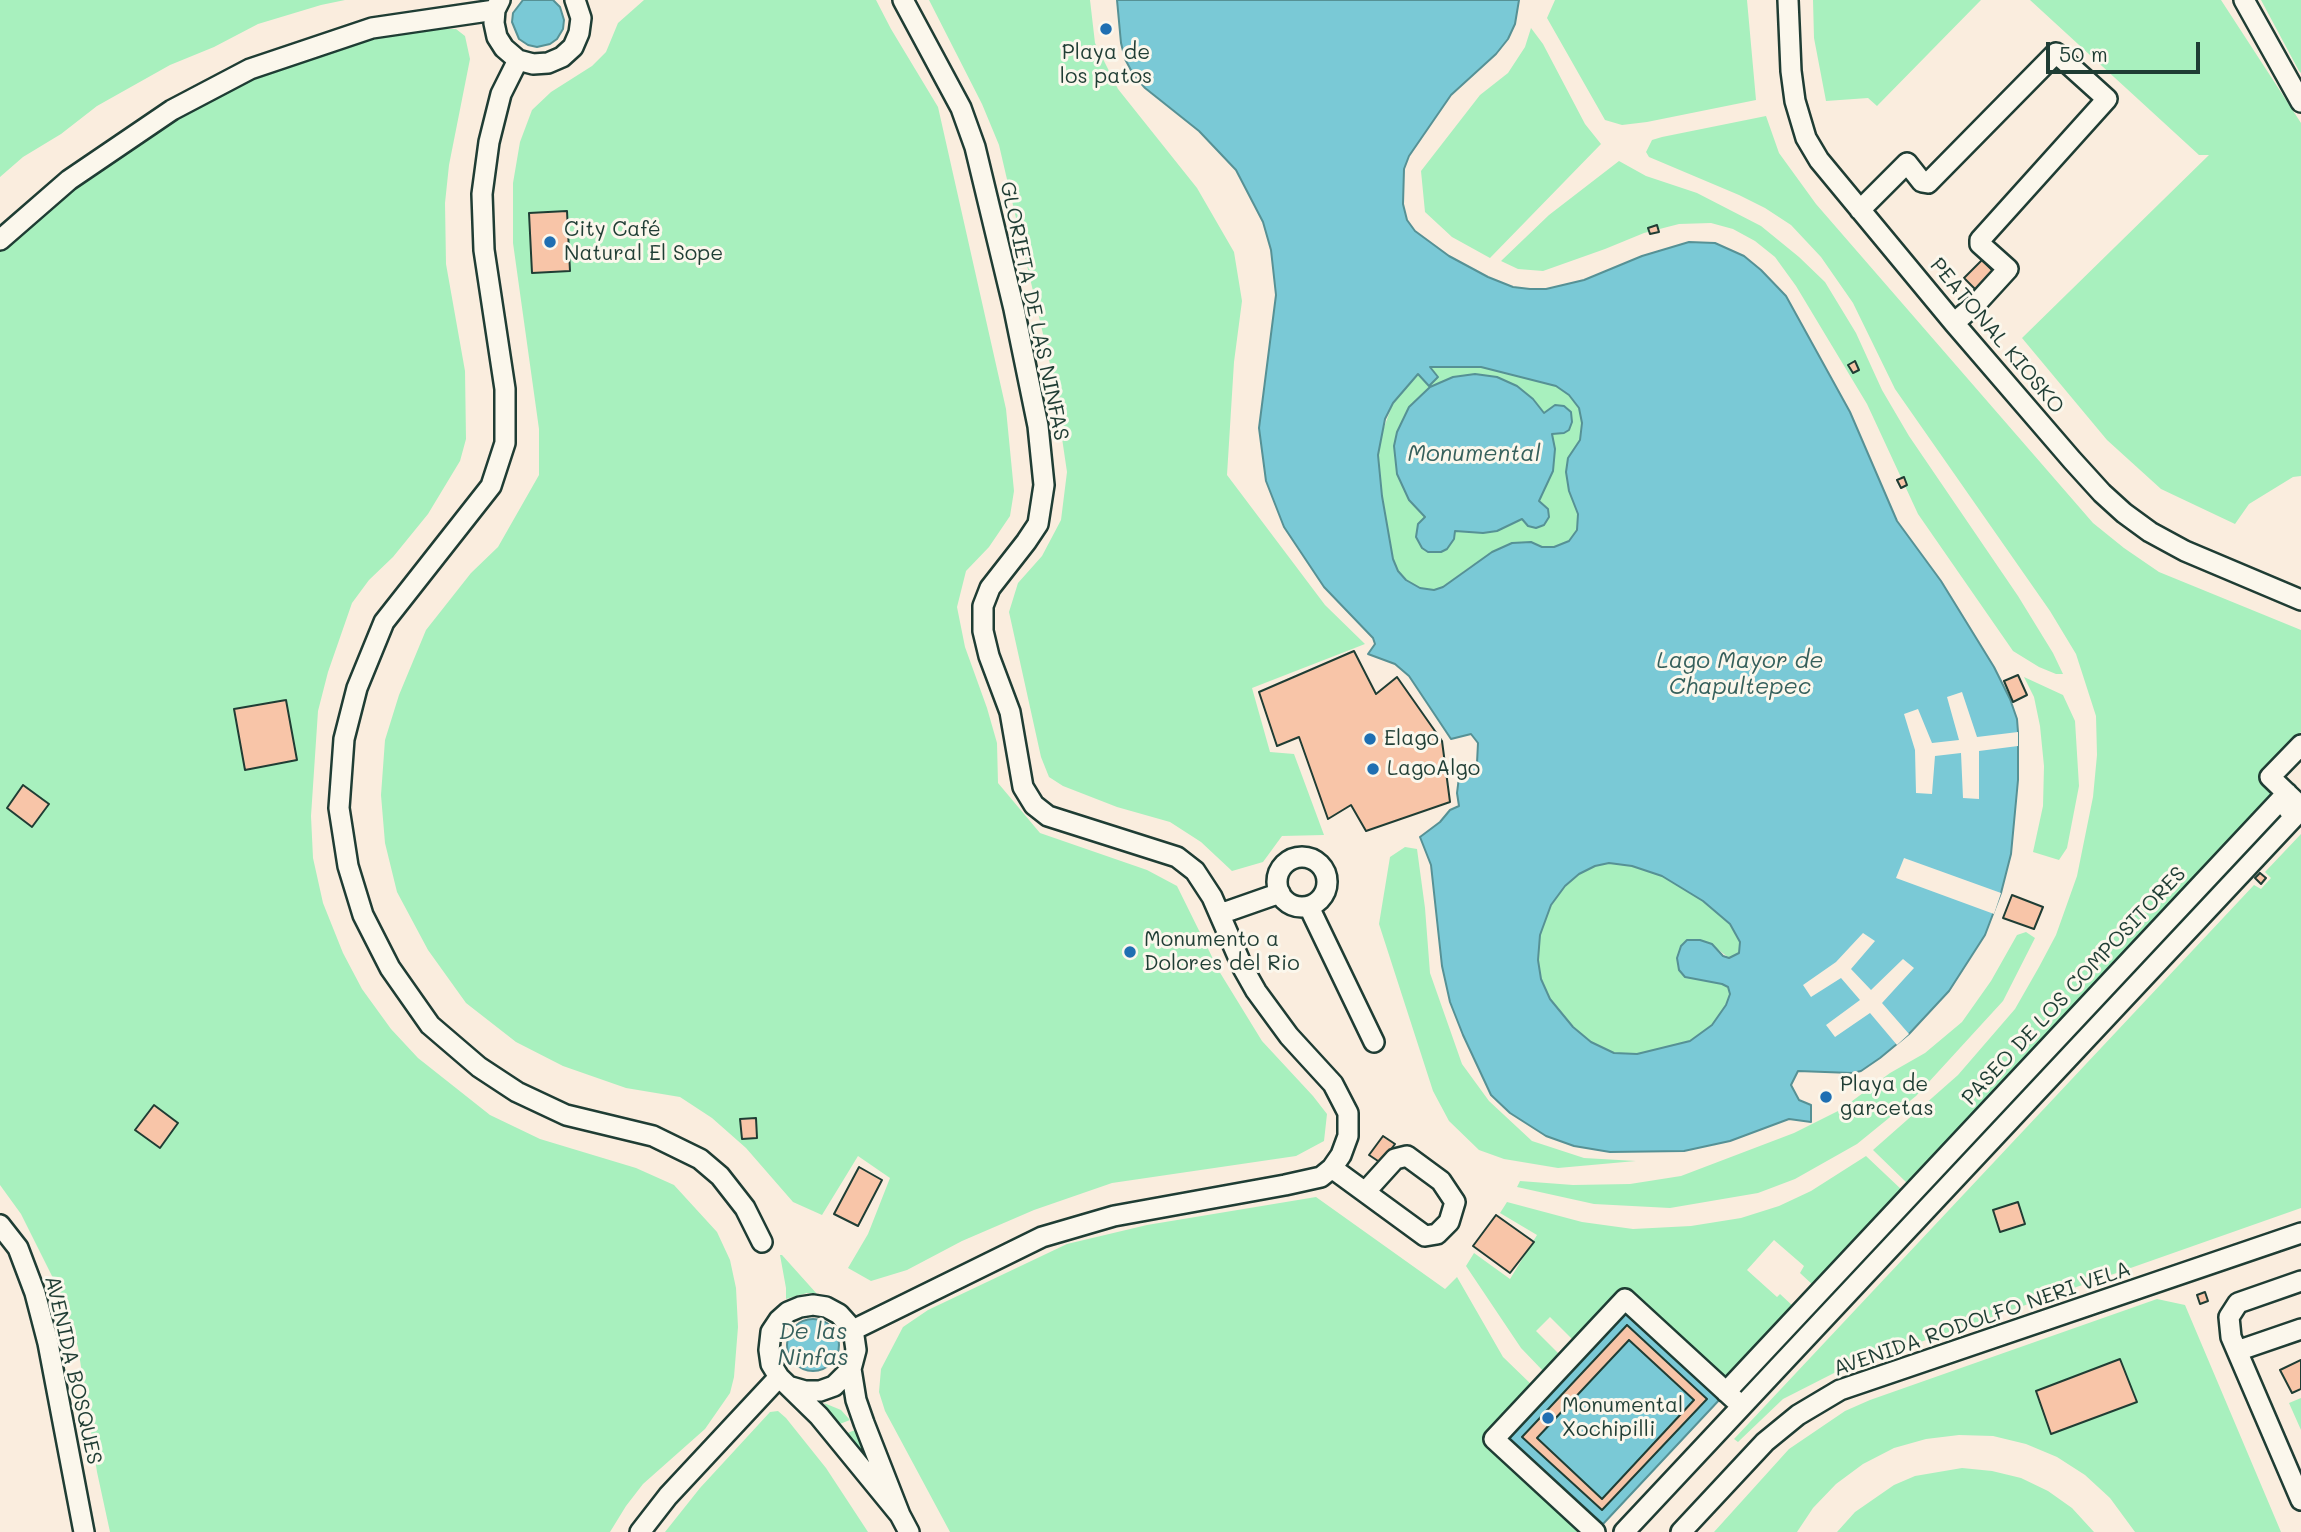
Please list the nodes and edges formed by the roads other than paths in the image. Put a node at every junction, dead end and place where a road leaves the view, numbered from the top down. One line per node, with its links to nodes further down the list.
1 (903, 0): 16 (street, GLORIETA DE LAS NINFAS)
2 (1788, 0): 8 (street, PEATONAL KIOSKO)
3 (2245, 0): 7 (street)
4 (579, 1): 6 (street)
5 (498, 5): 6 (street); 9 (street)
6 (518, 60): 22 (street)
7 (2301, 102)
8 (1860, 210): 10 (street, PEATONAL KIOSKO); 10 (street)
9 (0, 240)
10 (1954, 323): 11 (street, PEATONAL KIOSKO)
11 (2301, 600)
12 (2301, 745): 13 (street)
13 (2294, 800): 29 (street, PASEO DE LOS COMPOSITORES); 30 (street)
14 (1280, 893): 15 (street); 15 (street); 16 (street)
15 (1309, 907): 17 (street)
16 (1220, 915): 18 (street, GLORIETA DE LAS NINFAS)
17 (1374, 1042)
18 (1332, 1168): 19 (street); 25 (street)
19 (1366, 1191): 19 (street)
20 (0, 1225): 33 (street, AVENIDA BOSQUES)
21 (2301, 1233): 37 (street, AVENIDA RODOLFO NERI VELA)
22 (762, 1242)
23 (2301, 1280): 26 (street)
24 (2301, 1328): 26 (street)
25 (851, 1331): 27 (street); 28 (street)
26 (2237, 1351): 31 (street)
27 (851, 1369): 28 (street); 32 (street)
28 (785, 1382): 32 (street); 34 (street)
29 (1726, 1392): 30 (street); 35 (street)
30 (1742, 1406): 36 (street)
31 (2301, 1500)
32 (905, 1524)
33 (84, 1532)
34 (639, 1532)
35 (1595, 1532)
36 (1624, 1532)
37 (1681, 1532)

